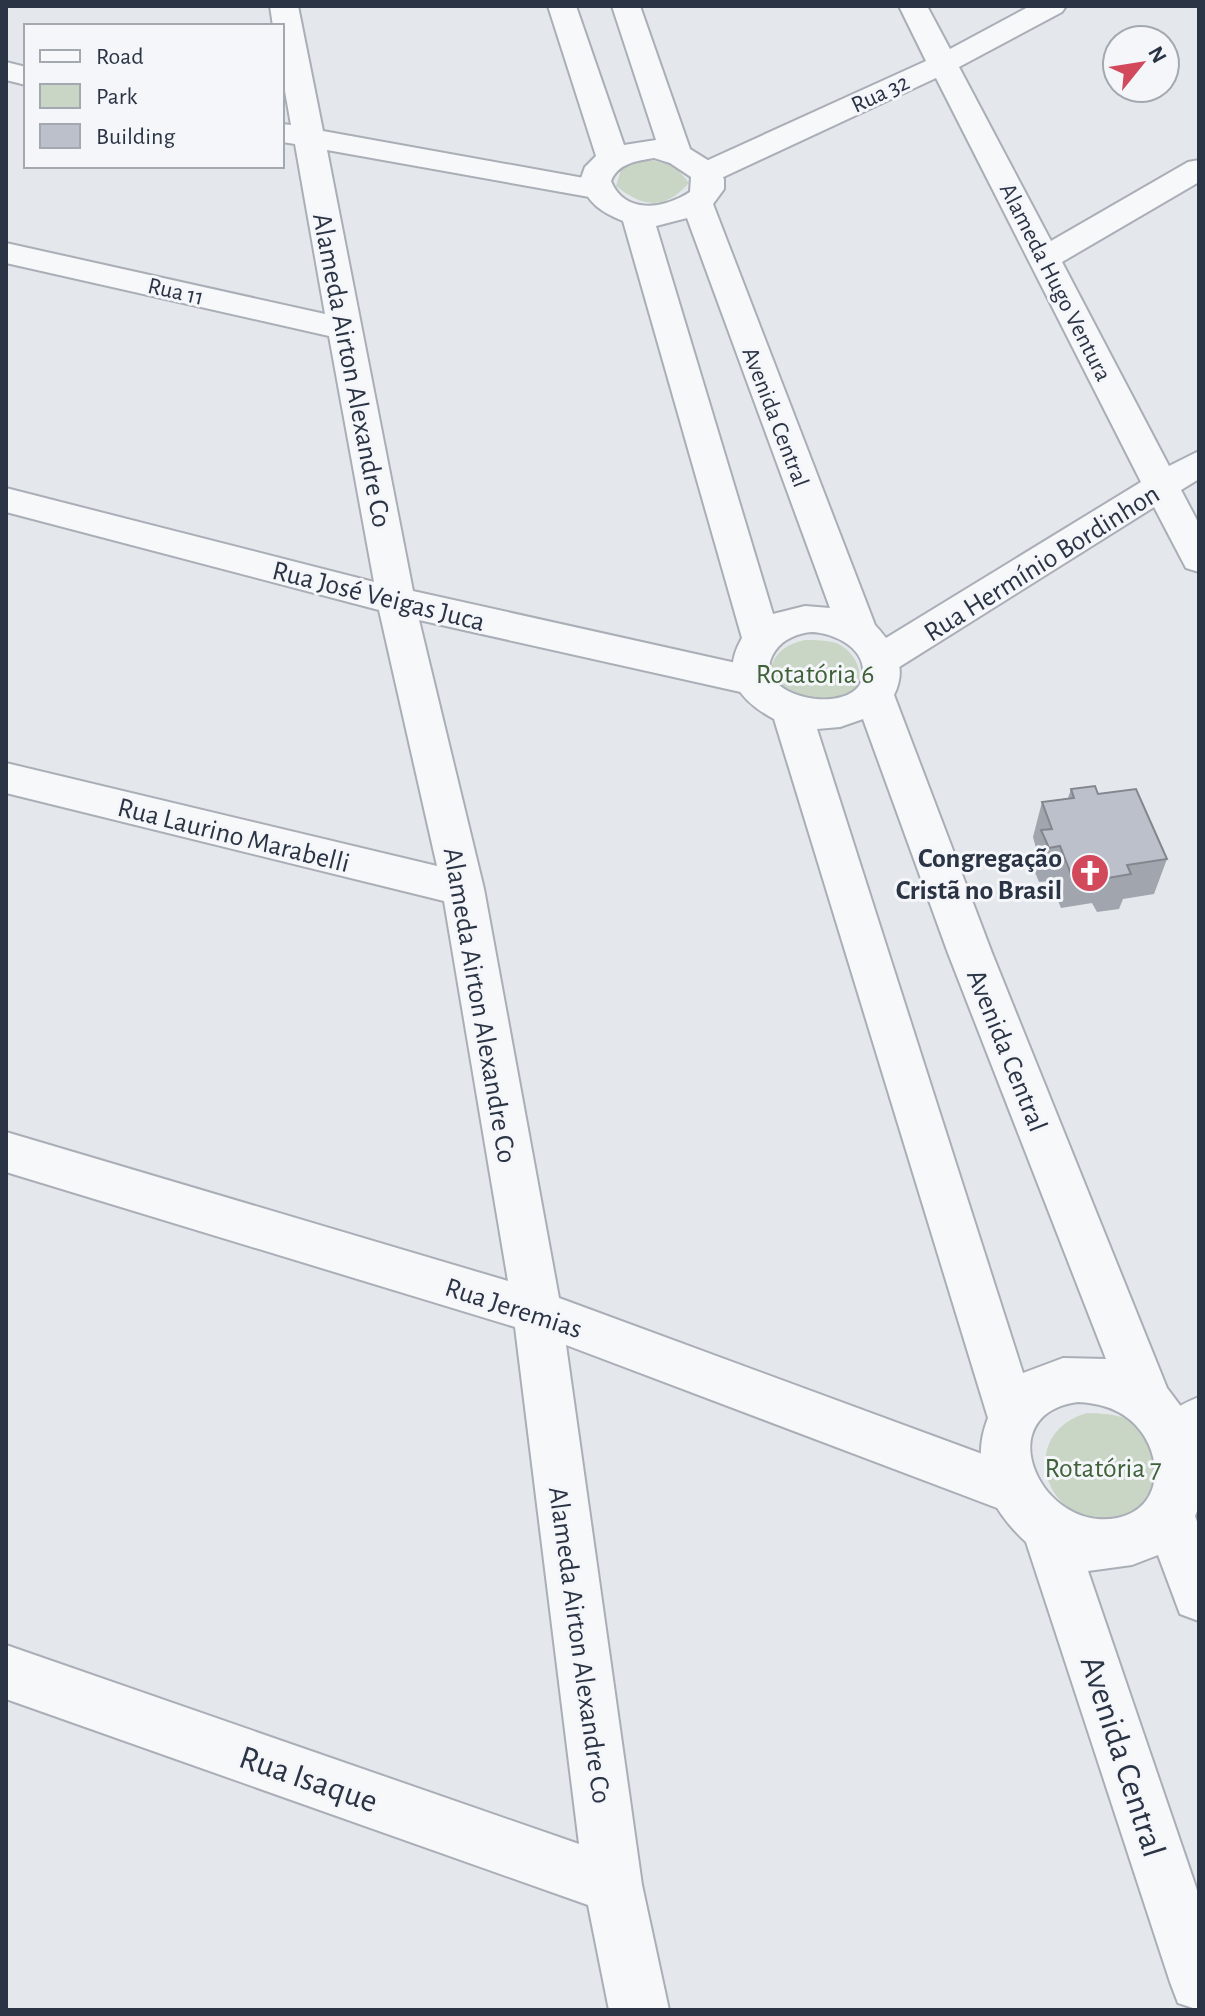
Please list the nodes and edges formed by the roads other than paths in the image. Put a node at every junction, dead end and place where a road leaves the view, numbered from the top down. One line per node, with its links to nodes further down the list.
1 (284, 6): 7 (street, Alameda Airton Alexandre Co)
2 (562, 6): 9 (street)
3 (626, 6): 8 (street)
4 (913, 6): 6 (street, Alameda Hugo Ventura)
5 (1052, 6): 6 (street, Rua 32)
6 (943, 64): 11 (street, Rua 32); 15 (street, Alameda Hugo Ventura)
7 (296, 136): 12 (street); 16 (street, Alameda Airton Alexandre Co)
8 (675, 152): 9 (street); 11 (street)
9 (612, 157): 12 (street)
10 (1199, 169): 15 (street)
11 (701, 188): 13 (street); 23 (street, Avenida Central)
12 (595, 189): 13 (street)
13 (637, 215): 22 (street)
14 (6, 253): 16 (street, Rua 11)
15 (1044, 259): 18 (street, Alameda Hugo Ventura)
16 (345, 329): 21 (street, Alameda Airton Alexandre Co)
17 (1199, 463): 18 (street, Rua Hermínio Bordinhon)
18 (1162, 487): 20 (street, Alameda Hugo Ventura); 23 (street, Rua Hermínio Bordinhon)
19 (6, 500): 21 (street, Rua José Veigas Juca)
20 (1199, 559)
21 (396, 601): 24 (street, Rua José Veigas Juca); 27 (street, Alameda Airton Alexandre Co)
22 (761, 638): 23 (street); 24 (street)
23 (871, 662): 25 (street); 31 (street, Avenida Central)
24 (754, 681): 25 (street)
25 (791, 710): 30 (street)
26 (6, 778): 27 (street, Rua Laurino Marabelli)
27 (463, 889): 29 (street, Alameda Airton Alexandre Co)
28 (6, 1152): 29 (street, Rua Jeremias)
29 (537, 1312): 32 (street, Rua Jeremias); 37 (street, Alameda Airton Alexandre Co)
30 (1012, 1416): 31 (street); 32 (street)
31 (1174, 1422): 33 (street)
32 (1013, 1489): 34 (street)
33 (1169, 1516): 34 (street); 35 (street)
34 (1048, 1529): 38 (street, Avenida Central)
35 (1199, 1595)
36 (6, 1672): 37 (street, Rua Isaque)
37 (613, 1885): 39 (street, Alameda Airton Alexandre Co)
38 (1199, 1982)
39 (639, 2010)

